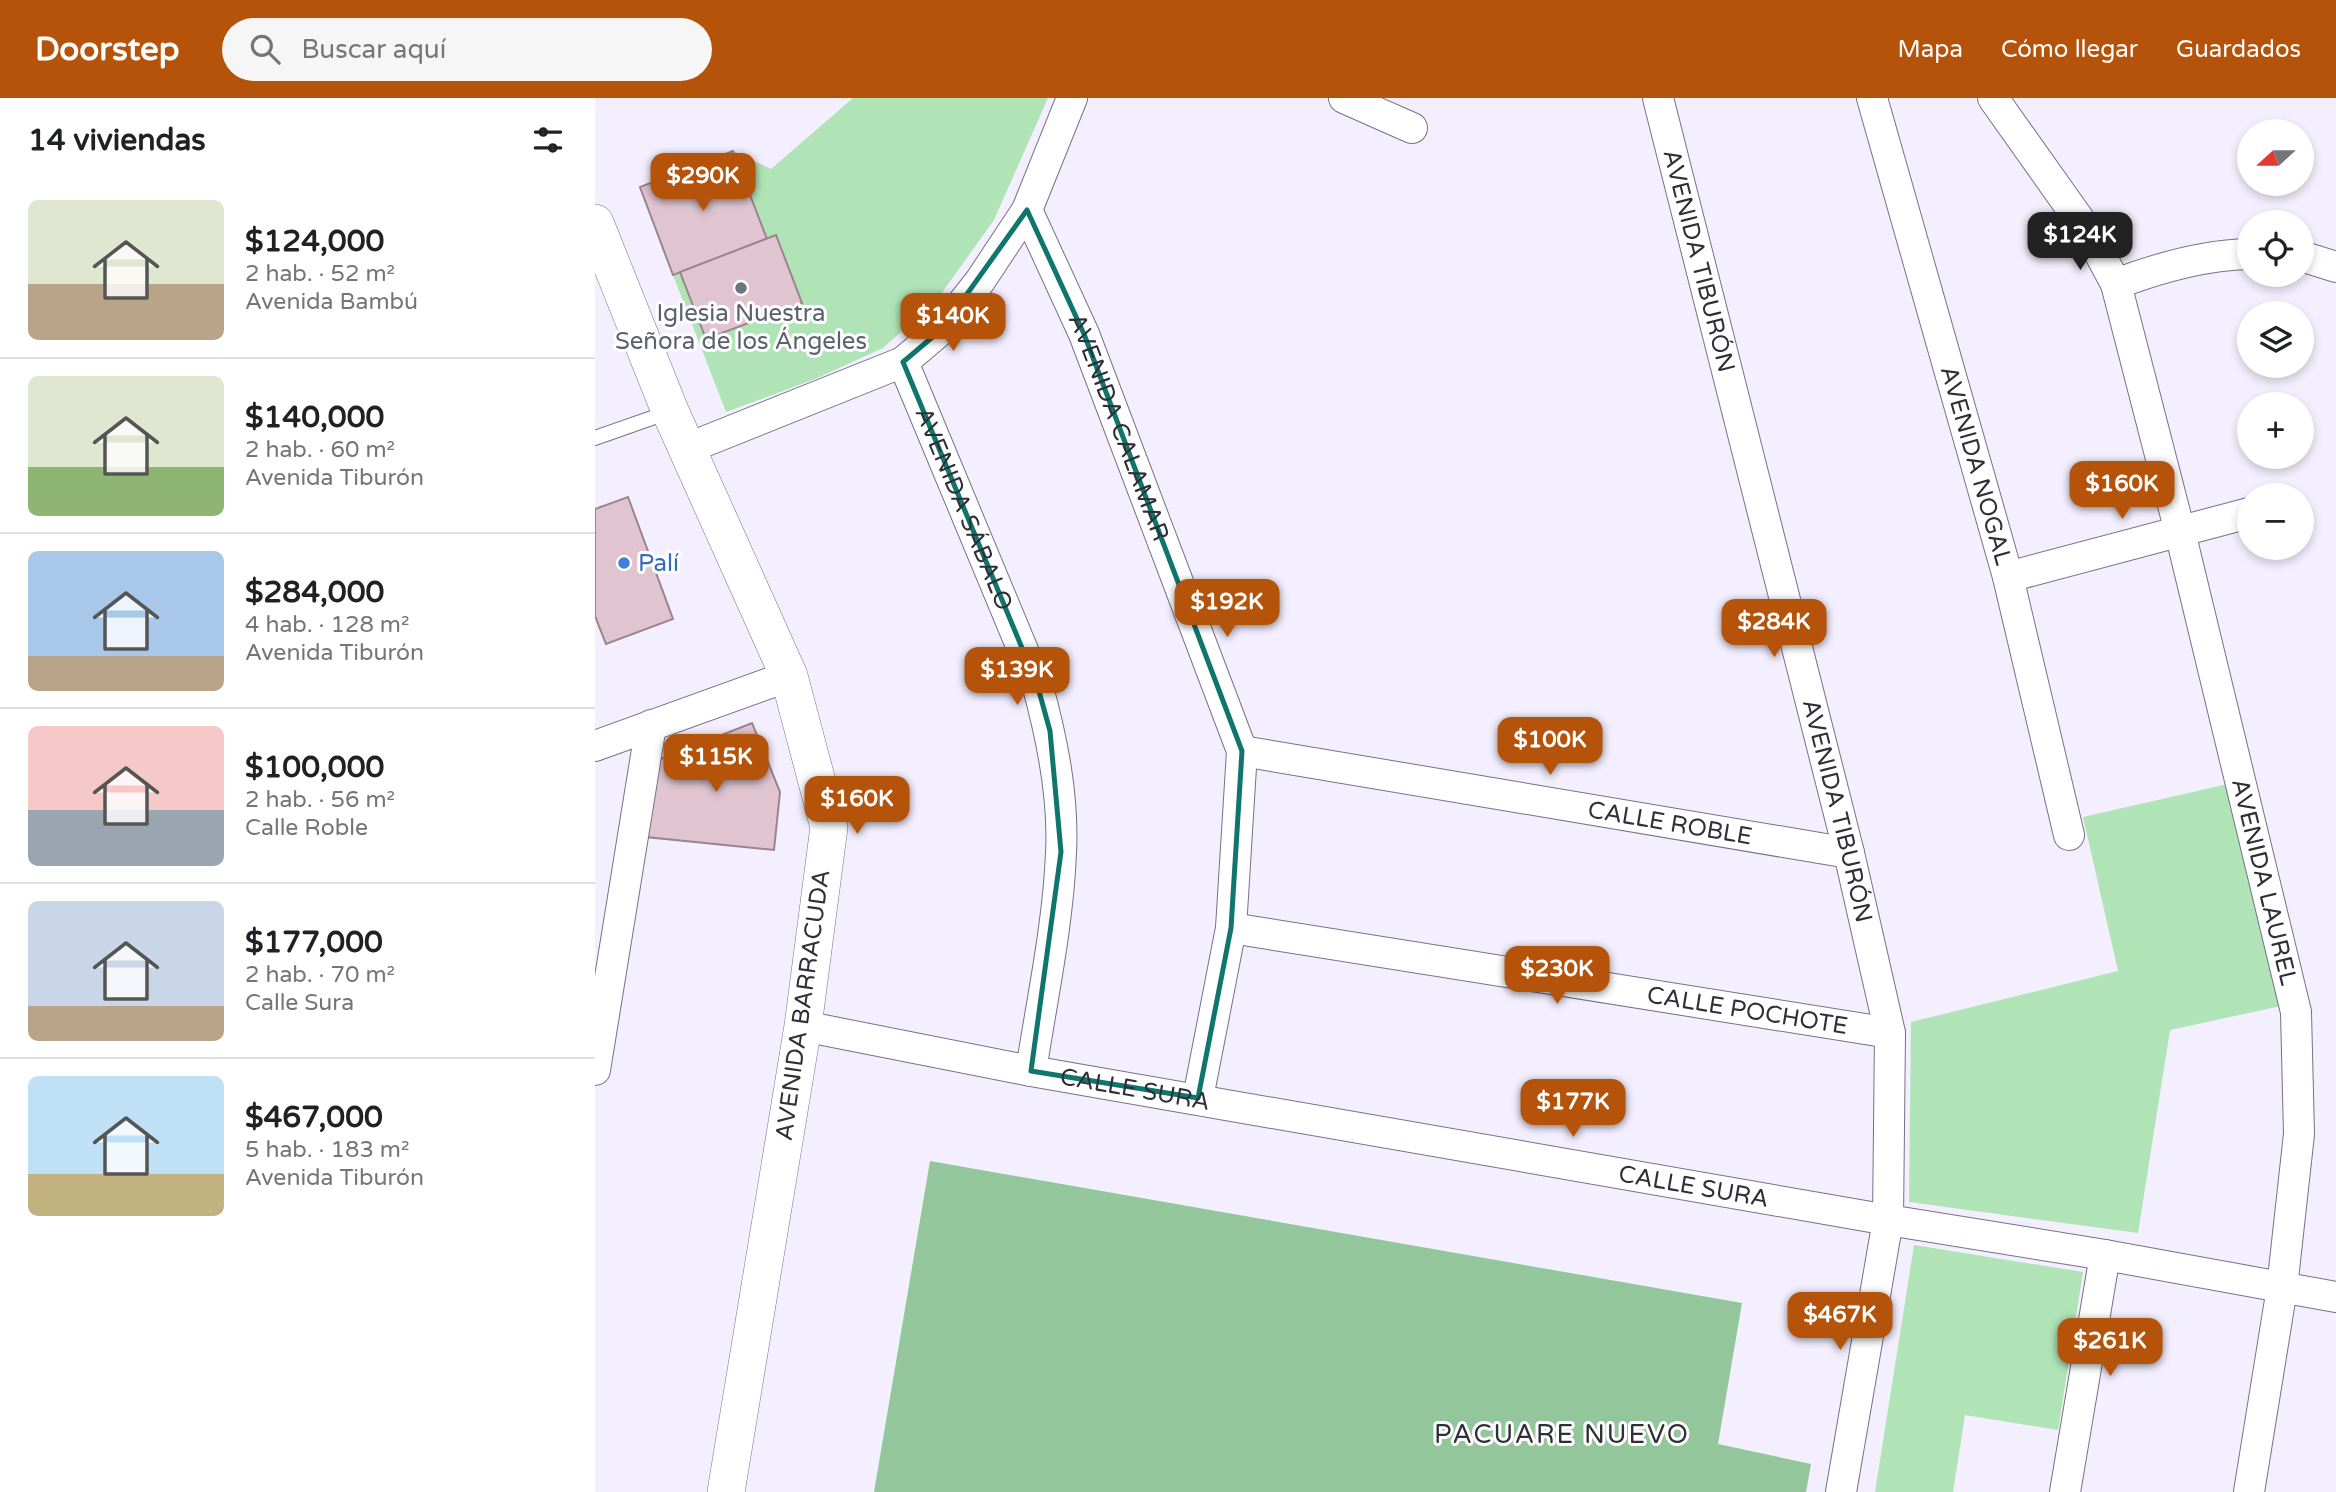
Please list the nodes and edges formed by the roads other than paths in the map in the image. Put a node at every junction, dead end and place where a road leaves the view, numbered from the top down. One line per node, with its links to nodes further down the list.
1 (1072, 98): 7 (street)
2 (1345, 98): 6 (street)
3 (1658, 98): 25 (street, AVENIDA TIBURÓN)
4 (1872, 98): 19 (street, AVENIDA NOGAL)
5 (1993, 98): 12 (street, AVENIDA LAUREL)
6 (1412, 128)
7 (1027, 210): 13 (street); 23 (street, AVENIDA CALAMAR)
8 (595, 223): 14 (street, AVENIDA BARRACUDA)
9 (2237, 254): 12 (street)
10 (2314, 260): 11 (street)
11 (2336, 267)
12 (2116, 284): 18 (street, AVENIDA LAUREL)
13 (903, 362): 16 (street); 30 (street, AVENIDA SÁBALO)
14 (670, 411): 15 (lane); 16 (street, AVENIDA BARRACUDA)
15 (595, 438)
16 (686, 449): 20 (street, AVENIDA BARRACUDA)
17 (2237, 516): 18 (street)
18 (2180, 532): 19 (street); 34 (street, AVENIDA LAUREL)
19 (2008, 577): 24 (street, AVENIDA NOGAL)
20 (789, 676): 21 (street); 27 (street, AVENIDA BARRACUDA)
21 (651, 725): 22 (street); 29 (street)
22 (595, 746)
23 (1242, 751): 25 (street, CALLE ROBLE); 26 (street, AVENIDA CALAMAR)
24 (2069, 835)
25 (1849, 853): 28 (street, AVENIDA TIBURÓN)
26 (1231, 928): 28 (street, CALLE POCHOTE); 31 (street, AVENIDA CALAMAR)
27 (803, 1026): 30 (street, CALLE SURA); 36 (street, AVENIDA BARRACUDA)
28 (1890, 1033): 32 (street, AVENIDA TIBURÓN)
29 (595, 1070)
30 (1031, 1070): 31 (street, CALLE SURA)
31 (1198, 1098): 32 (street, CALLE SURA)
32 (1888, 1220): 33 (street, CALLE SURA); 37 (street, AVENIDA TIBURÓN)
33 (2105, 1255): 34 (street, CALLE SURA); 38 (street)
34 (2282, 1288): 35 (street, CALLE SURA); 39 (street, AVENIDA LAUREL)
35 (2336, 1297)
36 (726, 1492)
37 (1842, 1492)
38 (2065, 1492)
39 (2249, 1492)

